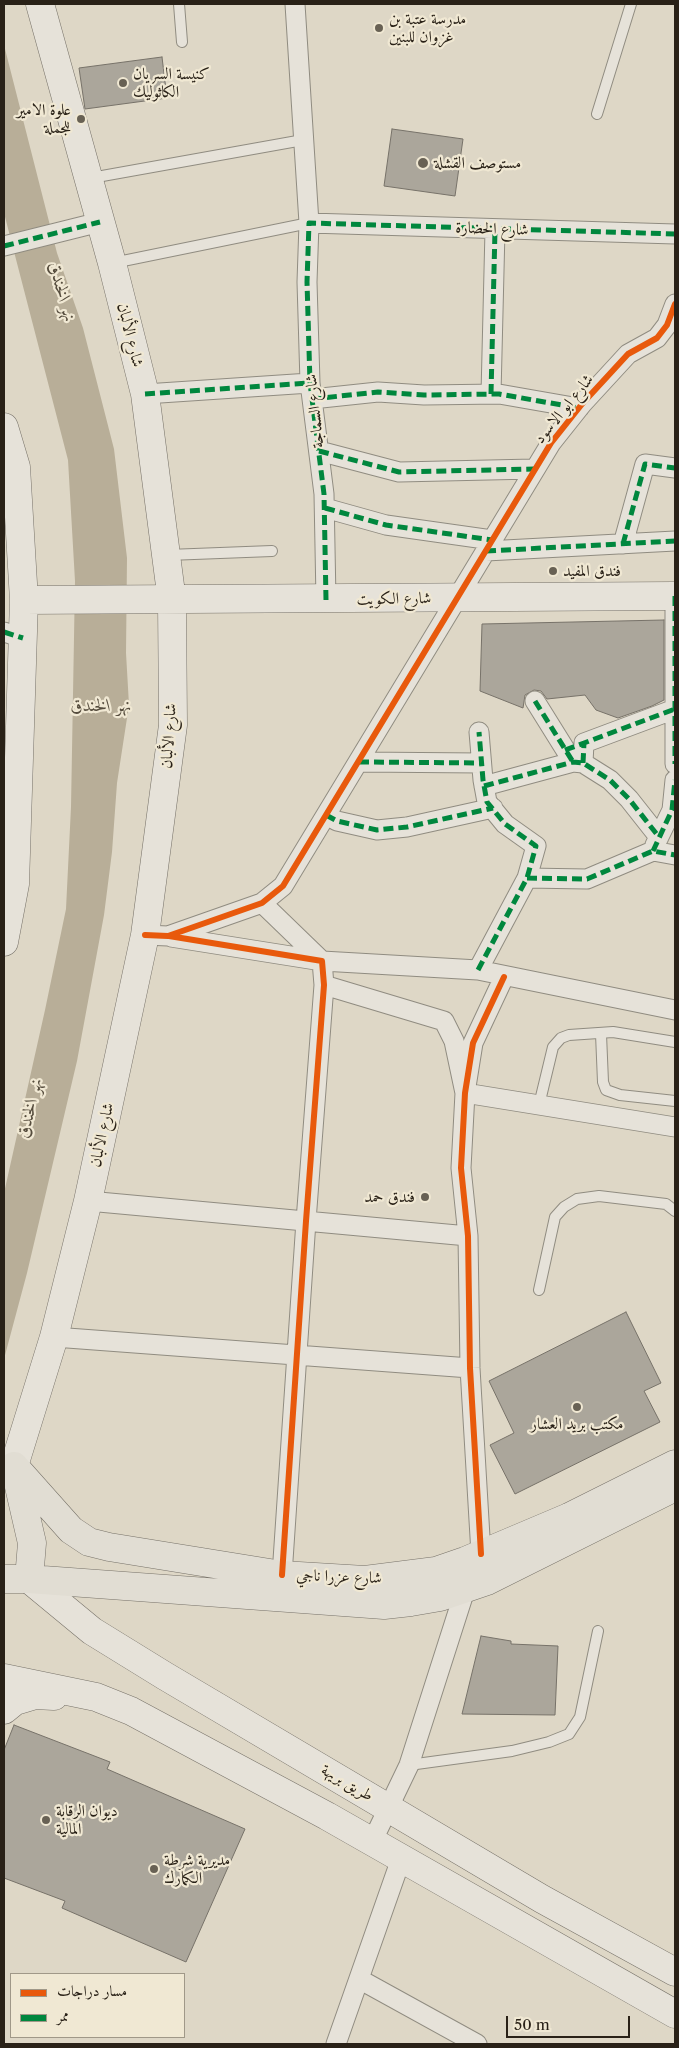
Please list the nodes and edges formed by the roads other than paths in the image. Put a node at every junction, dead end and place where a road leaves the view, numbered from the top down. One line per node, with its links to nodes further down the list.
1 (40, 4): 8 (main road, شارع الألبان)
2 (179, 4): 5 (lane)
3 (295, 4): 7 (street, شارع السماجة)
4 (631, 4): 6 (lane)
5 (182, 42)
6 (597, 114)
7 (303, 140): 8 (lane); 10 (street, شارع السماجة)
8 (87, 179): 9 (main road, شارع الألبان)
9 (100, 222): 13 (street); 14 (main road, شارع الألبان)
10 (308, 223): 11 (street, شارع الخضارة); 14 (lane); 17 (street, شارع السماجة)
11 (495, 230): 12 (street, شارع الخضارة); 19 (street)
12 (675, 234)
13 (4, 246)
14 (112, 263): 18 (main road, شارع الألبان)
15 (675, 304): 16 (street, شارع ابو الاسود)
16 (671, 326): 20 (street, شارع ابو الاسود)
17 (311, 391): 18 (street); 19 (street); 22 (street, شارع السماجة)
18 (145, 394): 31 (main road, شارع الألبان)
19 (491, 394): 20 (street)
20 (579, 408): 25 (street, شارع ابو الاسود)
21 (4, 426): 23 (main road)
22 (319, 451): 25 (street); 26 (street, شارع السماجة)
23 (10, 467): 35 (main road)
24 (675, 468): 28 (street)
25 (534, 469): 29 (street, شارع ابو الاسود)
26 (325, 508): 29 (street); 34 (street, شارع السماجة)
27 (675, 541): 28 (street)
28 (623, 544): 29 (street)
29 (489, 546): 33 (street, شارع ابو الاسود)
30 (272, 551): 31 (lane)
31 (167, 556): 36 (main road, شارع الألبان)
32 (675, 596): 33 (main road, شارع الكويت); 39 (street)
33 (459, 598): 34 (main road, شارع الكويت); 42 (street, شارع ابو الاسود)
34 (326, 600): 36 (main road, شارع الكويت)
35 (33, 601): 36 (main road, شارع الكويت); 37 (main road)
36 (164, 601): 54 (main road, شارع الألبان)
37 (13, 635): 52 (main road)
38 (535, 701): 41 (street)
39 (675, 709): 41 (street); 44 (street)
40 (479, 732): 43 (street)
41 (574, 758): 46 (street); 49 (street)
42 (358, 762): 43 (street); 48 (street, شارع ابو الاسود)
43 (481, 763): 46 (street)
44 (675, 764)
45 (675, 780): 49 (street)
46 (484, 786): 47 (street)
47 (493, 808): 48 (street); 51 (street)
48 (326, 815): 53 (street, شارع ابو الاسود)
49 (656, 844): 50 (street); 51 (street)
50 (675, 855)
51 (527, 878): 57 (street)
52 (9, 881): 55 (main road)
53 (262, 903): 54 (street, شارع ابو الاسود); 56 (street)
54 (156, 936): 56 (street); 67 (main road, شارع الألبان)
55 (4, 942)
56 (322, 961): 57 (street); 59 (street)
57 (478, 970): 58 (street)
58 (504, 977): 60 (street); 63 (street)
59 (324, 985): 63 (street); 69 (street)
60 (675, 1010)
61 (601, 1034): 62 (lane); 64 (lane); 65 (lane)
62 (675, 1042)
63 (465, 1093): 65 (street); 70 (street)
64 (675, 1102)
65 (539, 1105): 66 (street)
66 (675, 1127)
67 (88, 1201): 69 (street); 72 (main road, شارع الألبان)
68 (675, 1211): 71 (lane)
69 (306, 1221): 70 (street); 73 (street)
70 (468, 1236): 74 (street)
71 (539, 1290)
72 (54, 1337): 73 (street); 75 (main road, شارع الألبان)
73 (297, 1355): 74 (street); 79 (street)
74 (470, 1368): 78 (street)
75 (9, 1464): 79 (main road, شارع عزرا ناجي); 80 (main road)
76 (675, 1464): 78 (main road, شارع عزرا ناجي)
77 (675, 1488): 81 (main road, شارع عزرا ناجي)
78 (481, 1554): 79 (main road, شارع عزرا ناجي)
79 (282, 1575)
80 (16, 1579): 81 (main road, شارع عزرا ناجي); 87 (main road, طريق بريهة)
81 (465, 1590): 86 (street)
82 (598, 1631): 86 (lane)
83 (4, 1678): 84 (main road)
84 (96, 1697): 85 (main road); 88 (main road)
85 (4, 1710)
86 (409, 1766): 87 (street)
87 (390, 1808): 88 (street); 90 (main road, طريق بريهة)
88 (372, 1842): 89 (main road)
89 (402, 1859): 91 (street); 92 (main road)
90 (675, 1972)
91 (359, 1978): 93 (street); 94 (street)
92 (675, 2014)
93 (336, 2044)
94 (477, 2044)

